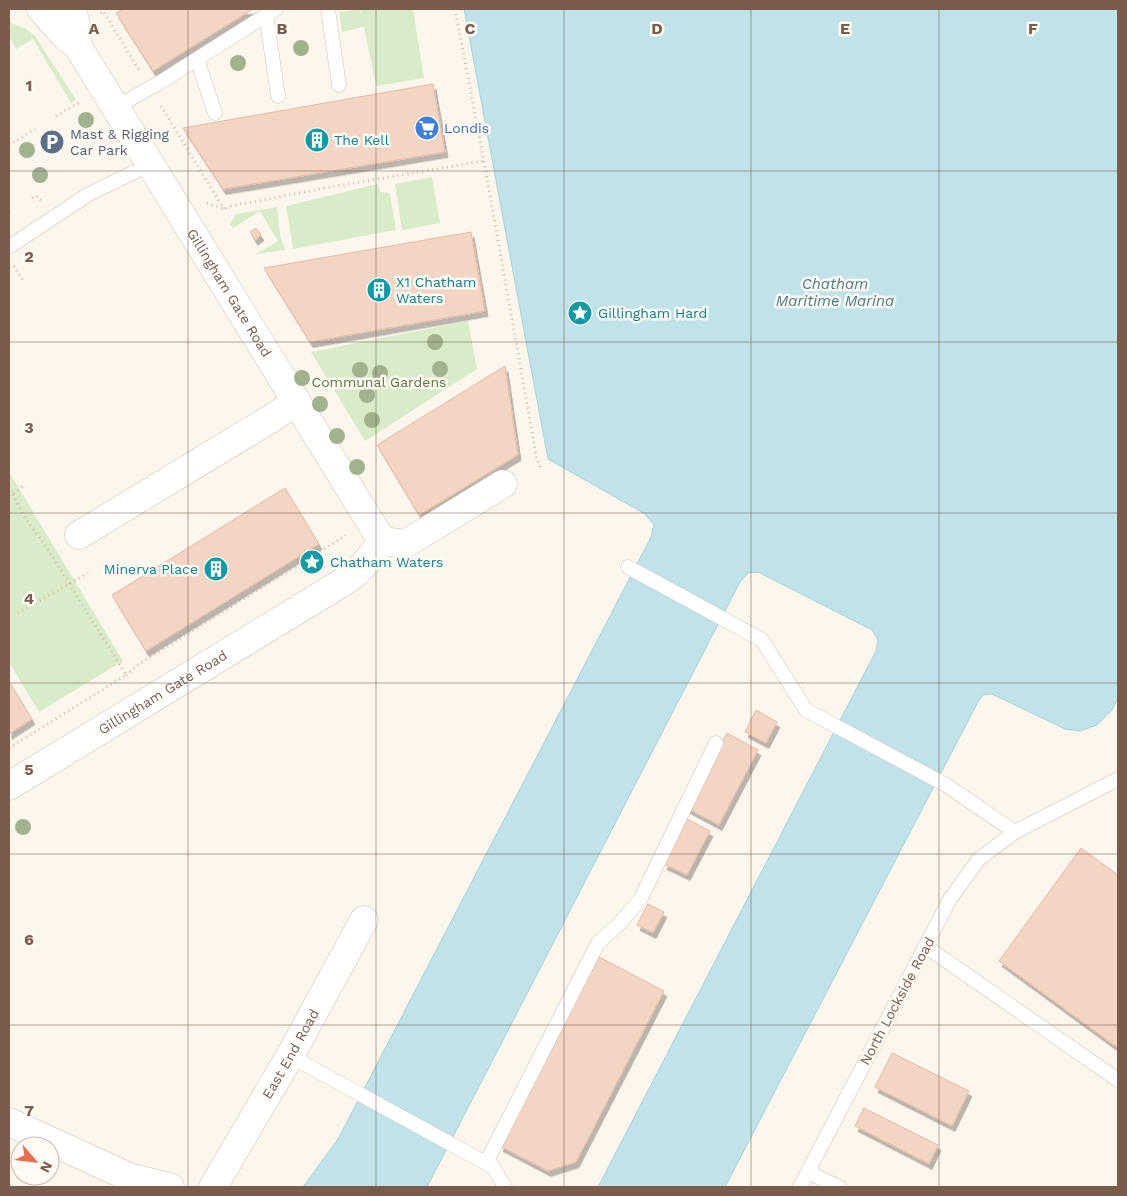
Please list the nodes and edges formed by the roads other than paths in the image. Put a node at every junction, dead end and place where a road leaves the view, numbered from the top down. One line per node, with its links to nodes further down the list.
1 (42, 9): 5 (street, Gillingham Gate Road)
2 (72, 9): 5 (street, Gillingham Gate Road)
3 (328, 9): 7 (lane)
4 (271, 12): 6 (lane); 8 (lane)
5 (77, 45): 9 (street, Gillingham Gate Road)
6 (198, 59): 9 (lane); 10 (lane)
7 (339, 86)
8 (278, 96)
9 (116, 107): 11 (street, Gillingham Gate Road)
10 (215, 113)
11 (151, 164): 12 (lane); 13 (street, Gillingham Gate Road)
12 (9, 247)
13 (296, 400): 15 (street); 16 (street, Gillingham Gate Road)
14 (503, 484): 16 (street)
15 (79, 535)
16 (382, 541): 20 (street, Gillingham Gate Road)
17 (628, 567): 21 (lane)
18 (716, 742): 27 (lane)
19 (1118, 779): 21 (lane, North Lockside Road)
20 (9, 786)
21 (1015, 832): 23 (lane, North Lockside Road)
22 (364, 920): 24 (street, East End Road)
23 (925, 946): 25 (lane); 28 (lane, North Lockside Road)
24 (290, 1056): 27 (lane); 30 (street, East End Road)
25 (1118, 1080)
26 (9, 1122): 29 (street)
27 (486, 1163): 31 (lane)
28 (808, 1172): 32 (lane, North Lockside Road); 33 (lane)
29 (170, 1187)
30 (212, 1187)
31 (505, 1187)
32 (800, 1187)
33 (839, 1187)

